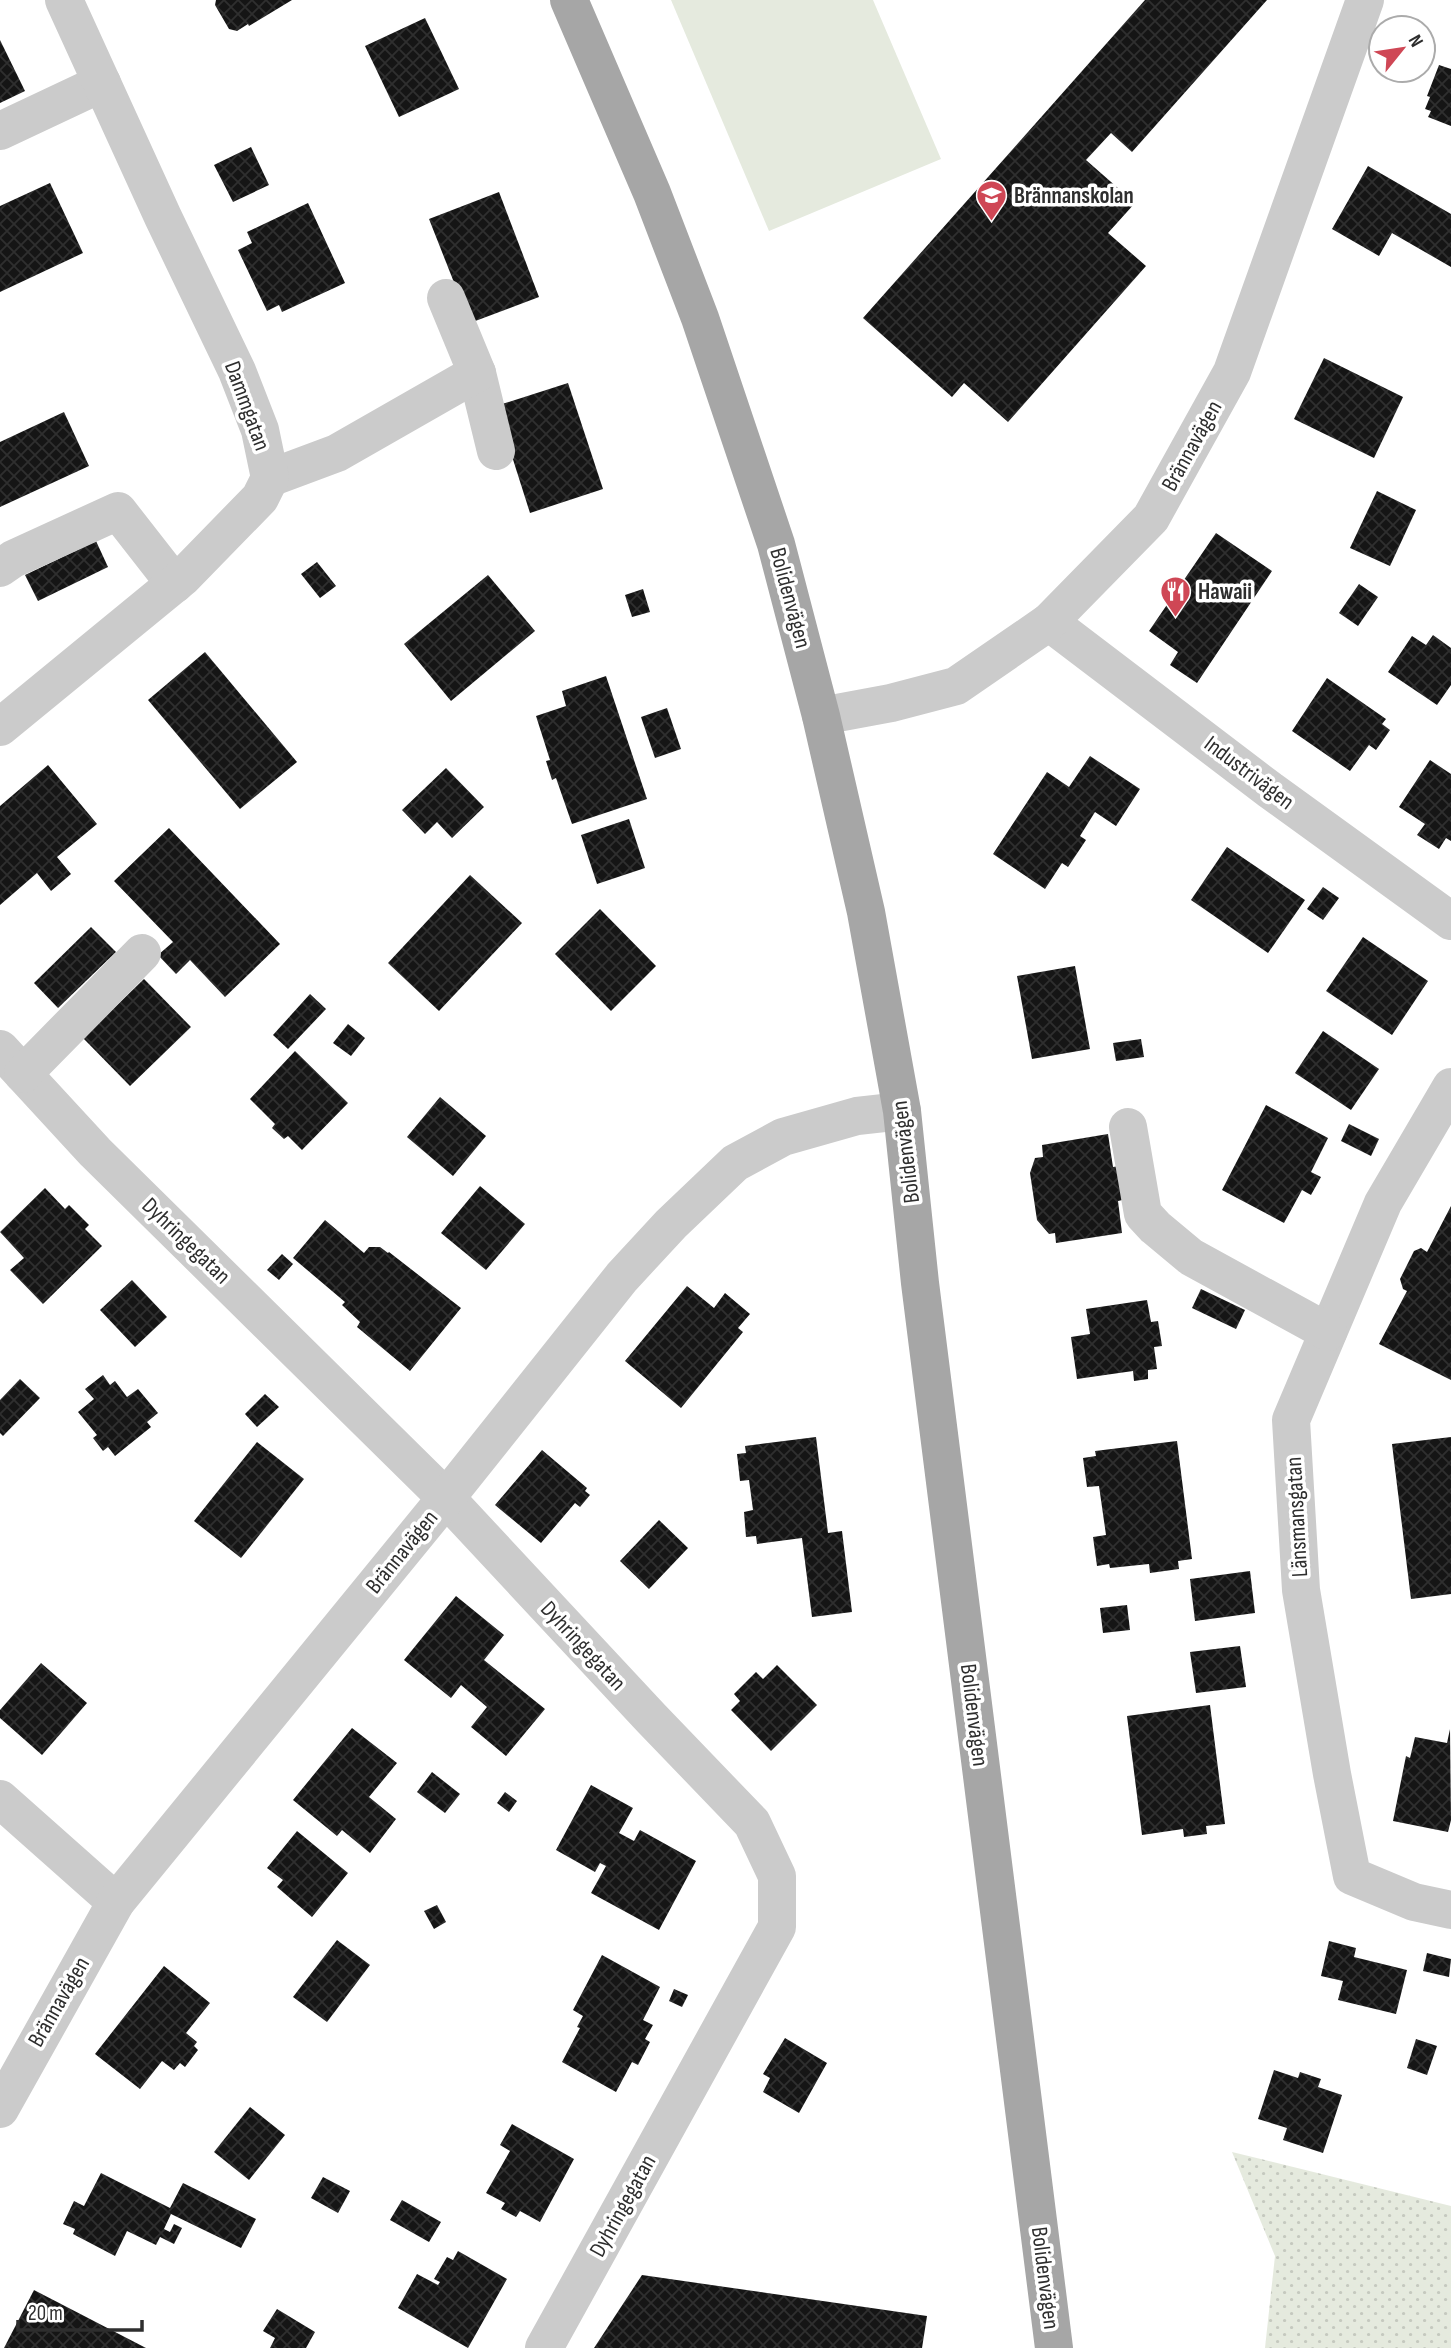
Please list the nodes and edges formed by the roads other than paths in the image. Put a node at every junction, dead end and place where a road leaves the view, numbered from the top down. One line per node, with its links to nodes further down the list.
1 (64, 0): 4 (street, Dammgatan)
2 (569, 0): 13 (main road, Bolidenvägen)
3 (1365, 0): 12 (street, Brännavägen)
4 (102, 83): 5 (street); 9 (street, Dammgatan)
5 (0, 131)
6 (446, 298): 7 (street)
7 (477, 373): 8 (street); 9 (street)
8 (496, 451)
9 (270, 478): 11 (street, Dammgatan)
10 (0, 568): 11 (street)
11 (175, 584): 14 (street, Dammgatan)
12 (1049, 622): 13 (street, Brännavägen); 15 (street, Industrivägen)
13 (821, 716): 19 (main road, Bolidenvägen)
14 (0, 727)
15 (1451, 921)
16 (142, 953): 17 (street)
17 (12, 1062): 22 (street, Dyhringegatan)
18 (1451, 1087): 21 (street, Länsmansgatan)
19 (902, 1111): 22 (street, Brännavägen); 28 (main road, Bolidenvägen)
20 (1128, 1127): 21 (street)
21 (1328, 1332): 25 (street, Länsmansgatan)
22 (446, 1499): 24 (street, Brännavägen); 27 (street, Dyhringegatan)
23 (0, 1799): 24 (street)
24 (116, 1902): 26 (street, Brännavägen)
25 (1451, 1910)
26 (0, 2109)
27 (544, 2348)
28 (1054, 2348)

